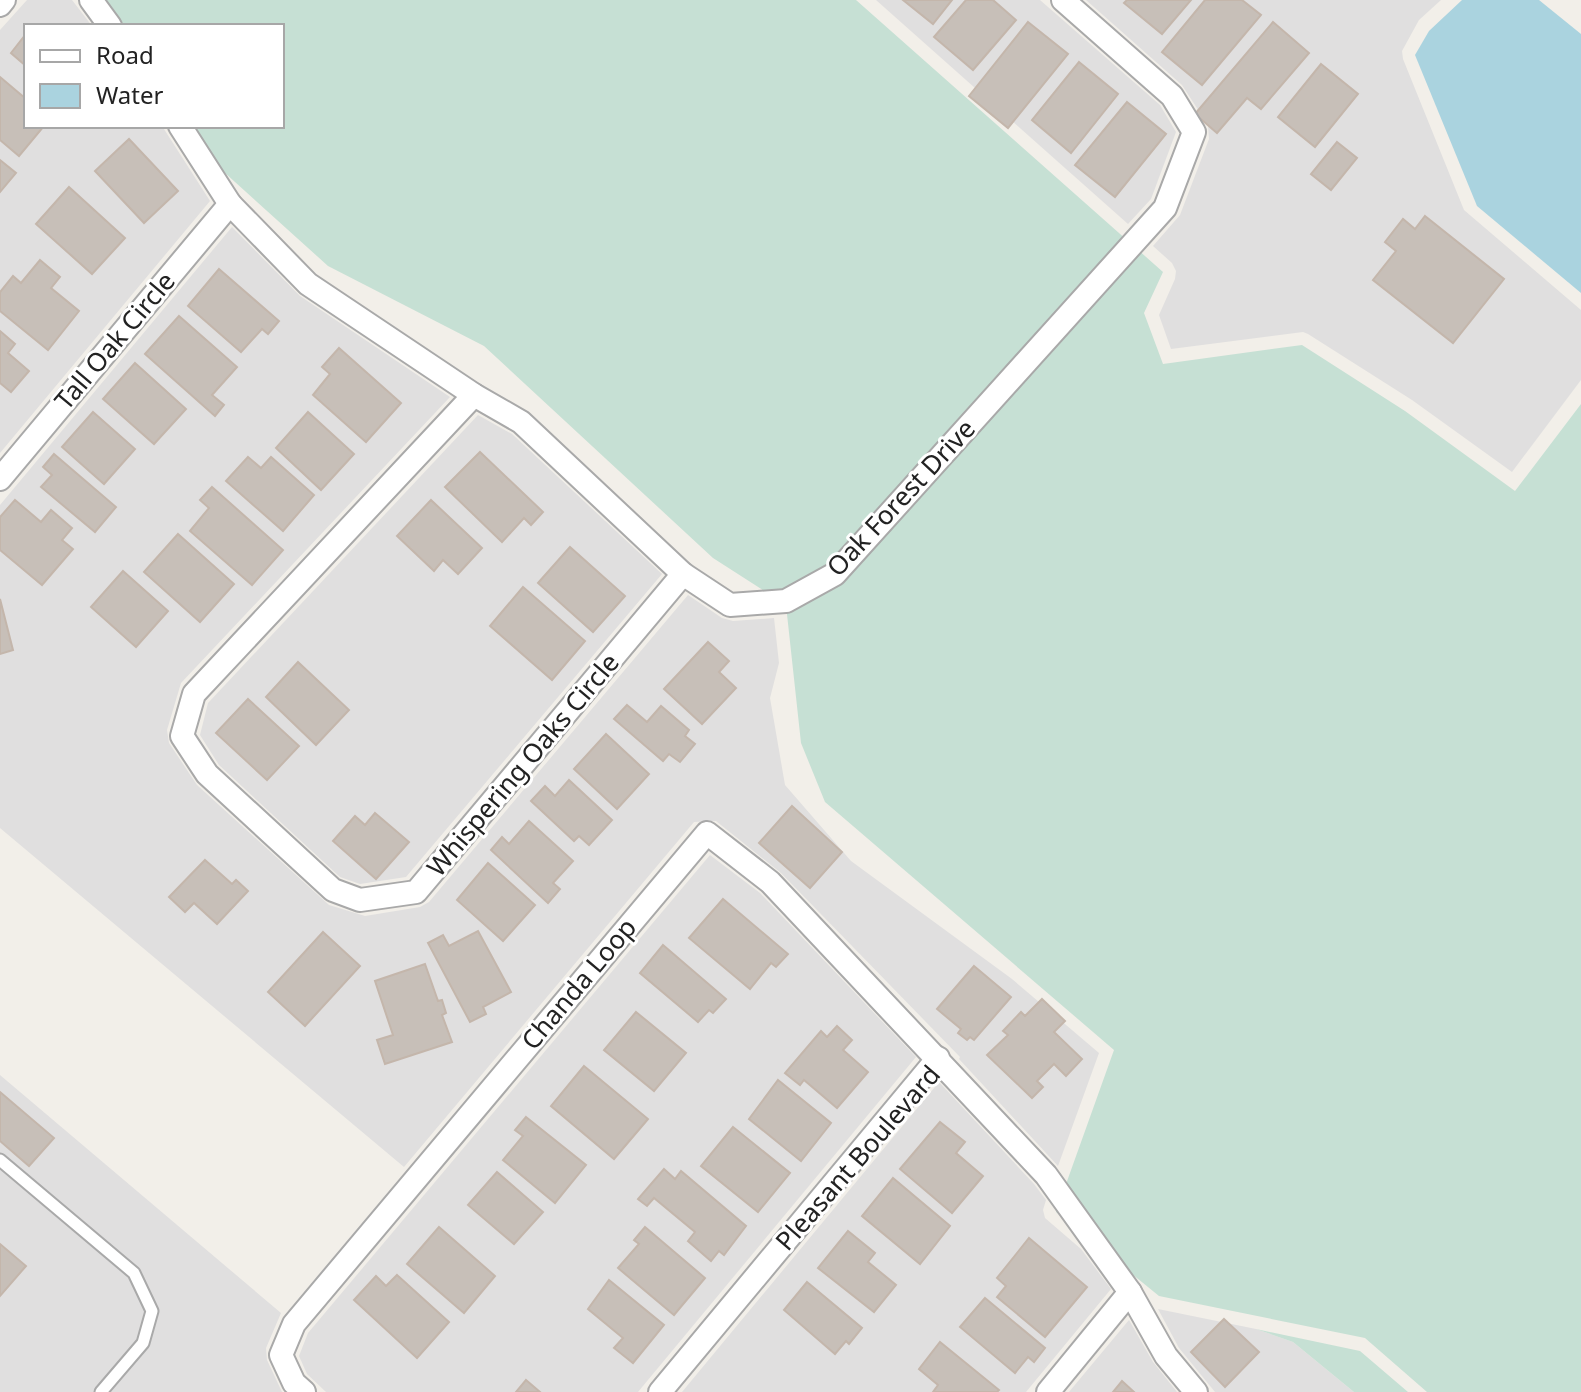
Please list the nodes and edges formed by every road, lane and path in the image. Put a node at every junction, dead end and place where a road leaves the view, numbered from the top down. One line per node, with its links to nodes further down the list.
1 (4, 0): 4 (street)
2 (91, 0): 5 (street)
3 (1063, 0): 10 (street, Oak Forest Drive)
4 (0, 5)
5 (109, 24)
6 (181, 128): 7 (street, Oak Forest Drive)
7 (230, 204): 8 (street, Oak Forest Drive); 9 (street, Tall Oak Circle)
8 (474, 395): 10 (street, Oak Forest Drive); 10 (street, Whispering Oaks Circle)
9 (0, 479)
10 (683, 574)
11 (938, 1058): 13 (street, Pleasant Boulevard); 15 (street, Chanda Loop); 16 (street, Pleasant Boulevard)
12 (0, 1160): 14 (lane)
13 (1130, 1292): 17 (street); 18 (street, Pleasant Boulevard)
14 (101, 1392)
15 (304, 1392)
16 (660, 1392)
17 (1048, 1392)
18 (1196, 1392)

